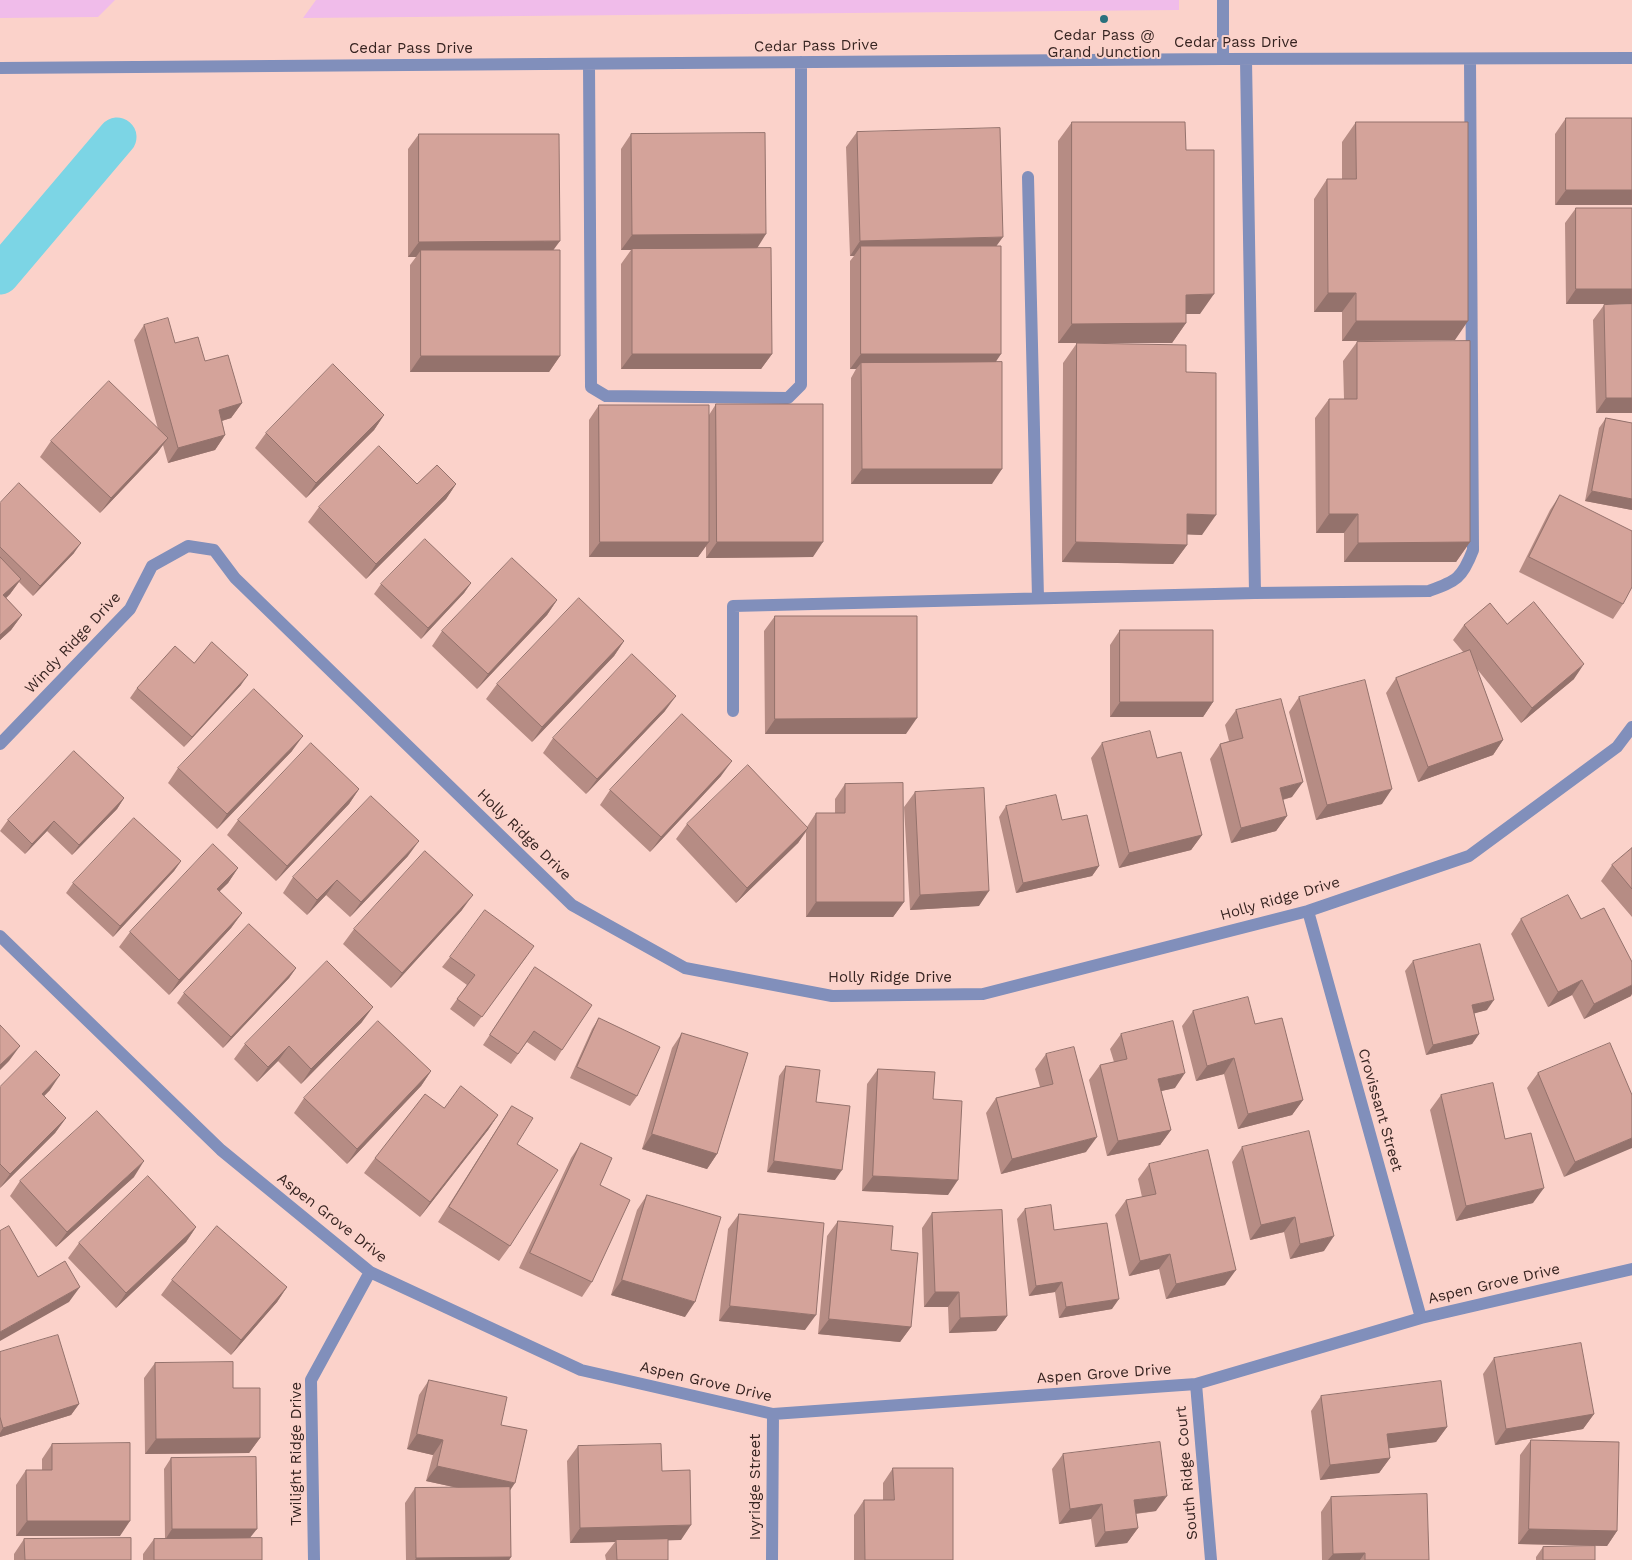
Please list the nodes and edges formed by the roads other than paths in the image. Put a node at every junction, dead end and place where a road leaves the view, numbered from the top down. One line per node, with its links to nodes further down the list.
1 (1223, 0): 3 (street)
2 (1632, 58): 4 (street, Cedar Pass Drive)
3 (1223, 59): 5 (street, Cedar Pass Drive); 6 (street, Cedar Pass Drive)
4 (1470, 59): 5 (street, Cedar Pass Drive); 11 (street)
5 (1246, 60): 11 (street)
6 (802, 62): 7 (street, Cedar Pass Drive); 7 (street)
7 (589, 64): 8 (street, Cedar Pass Drive)
8 (0, 68)
9 (1028, 177): 12 (street)
10 (188, 546): 15 (street, Windy Ridge Drive); 16 (street, Holly Ridge Drive)
11 (1255, 593): 12 (street)
12 (1038, 598): 13 (street)
13 (733, 711)
14 (1632, 727): 16 (street, Holly Ridge Drive)
15 (0, 744)
16 (1308, 911): 20 (street, Crovissant Street)
17 (0, 936): 19 (street, Aspen Grove Drive)
18 (1632, 1269): 20 (street, Aspen Grove Drive)
19 (370, 1272): 22 (street, Aspen Grove Drive); 23 (street, Twilight Ridge Drive)
20 (1421, 1318): 21 (street, Aspen Grove Drive)
21 (1196, 1384): 22 (street, Aspen Grove Drive); 25 (street, South Ridge Court)
22 (772, 1414): 24 (street, Ivyridge Street)
23 (314, 1560)
24 (772, 1560)
25 (1210, 1560)

